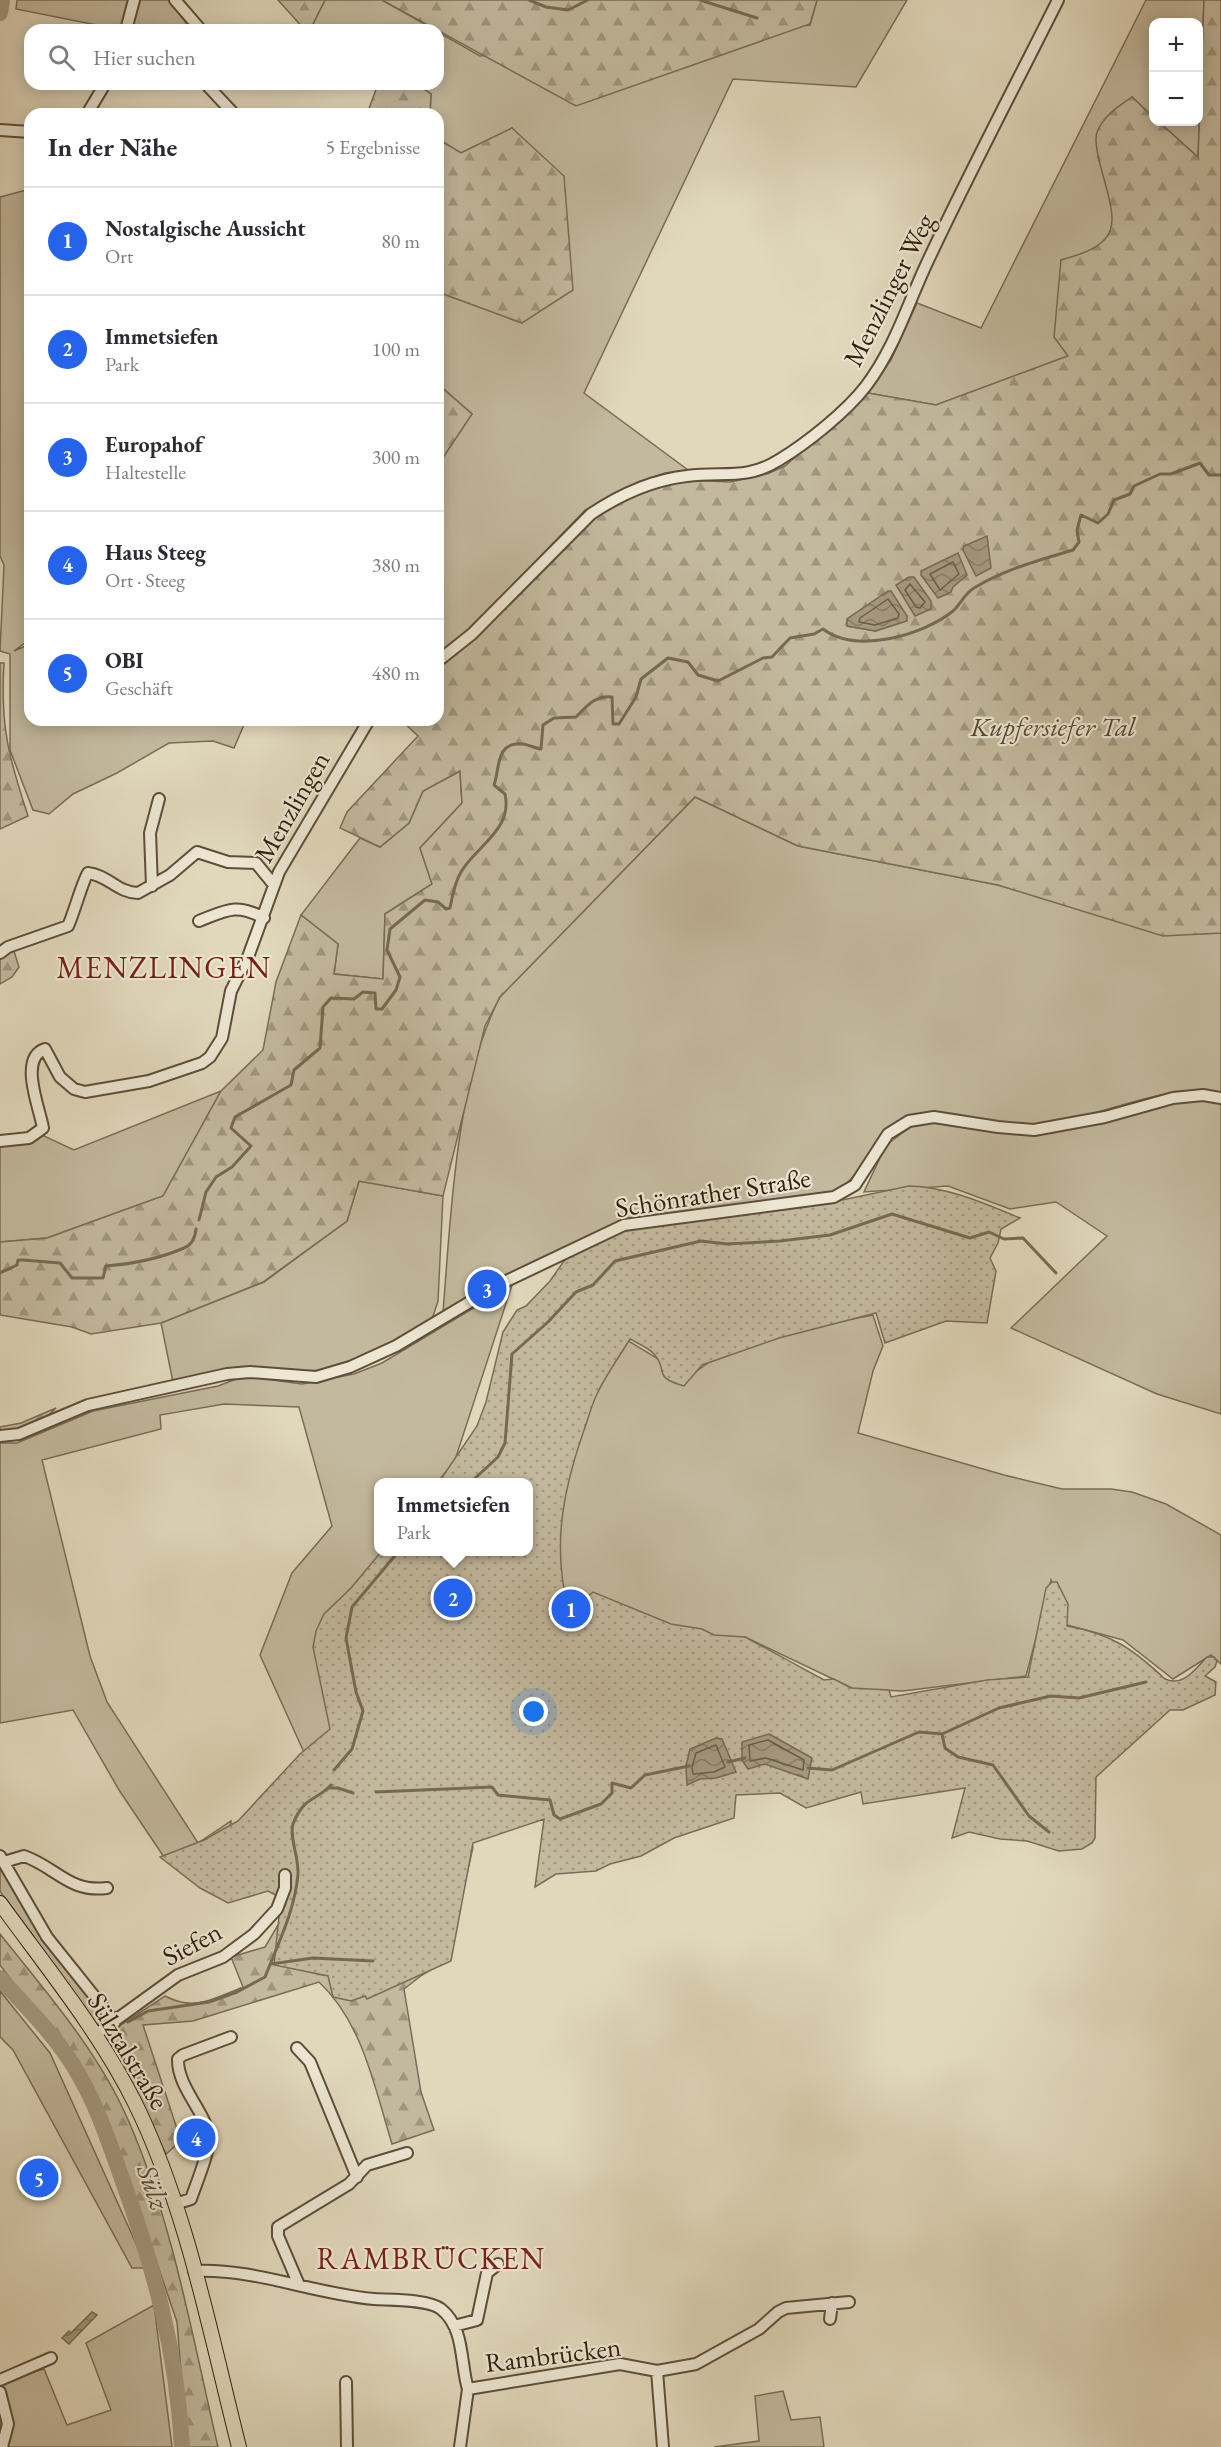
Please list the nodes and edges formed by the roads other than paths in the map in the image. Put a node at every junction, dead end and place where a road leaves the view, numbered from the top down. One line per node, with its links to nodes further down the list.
1 (134, 0): 4 (street)
2 (175, 0): 5 (street)
3 (1058, 0): 12 (street, Menzlinger Weg)
4 (128, 24)
5 (196, 24)
6 (101, 90): 8 (street)
7 (212, 90): 9 (street)
8 (91, 108)
9 (228, 108)
10 (0, 130): 11 (street)
11 (24, 132)
12 (444, 656)
13 (366, 726): 15 (street, Menzlingen)
14 (159, 799): 16 (street)
15 (274, 885): 16 (street, Menzlingen); 17 (street, Menzlingen)
16 (152, 886): 19 (street, Menzlingen)
17 (264, 918): 18 (street); 21 (street, Menzlingen)
18 (199, 921)
19 (0, 953)
20 (1221, 1098): 22 (street, Schönrather Straße)
21 (0, 1141)
22 (0, 1437)
23 (2, 1859): 25 (street, Sülztalstraße); 27 (street, Sülztalstraße)
24 (285, 1875): 27 (street, Siefen)
25 (107, 1888)
26 (0, 1904): 28 (main road, Sülztalstraße)
27 (115, 2022): 28 (street, Siefen)
28 (95, 2035): 33 (main road, Sülztalstraße)
29 (231, 2037): 33 (street)
30 (297, 2048): 32 (street)
31 (407, 2153): 32 (street)
32 (357, 2177): 36 (street)
33 (175, 2205): 35 (main road, Sülztalstraße)
34 (498, 2264): 40 (street)
35 (194, 2271): 36 (street, Rambrücken); 48 (main road, Sülztalstraße)
36 (299, 2285): 40 (street, Rambrücken)
37 (849, 2302): 38 (street, Rambrücken)
38 (832, 2303): 39 (street); 42 (street, Rambrücken)
39 (830, 2319)
40 (454, 2326): 45 (street, Rambrücken)
41 (51, 2358): 43 (street)
42 (657, 2371): 45 (street, Rambrücken); 51 (street, Rambrücken)
43 (0, 2380)
44 (346, 2382): 49 (street)
45 (468, 2389): 50 (street)
46 (0, 2391): 47 (street)
47 (2, 2447)
48 (239, 2447)
49 (347, 2447)
50 (460, 2447)
51 (663, 2447)

